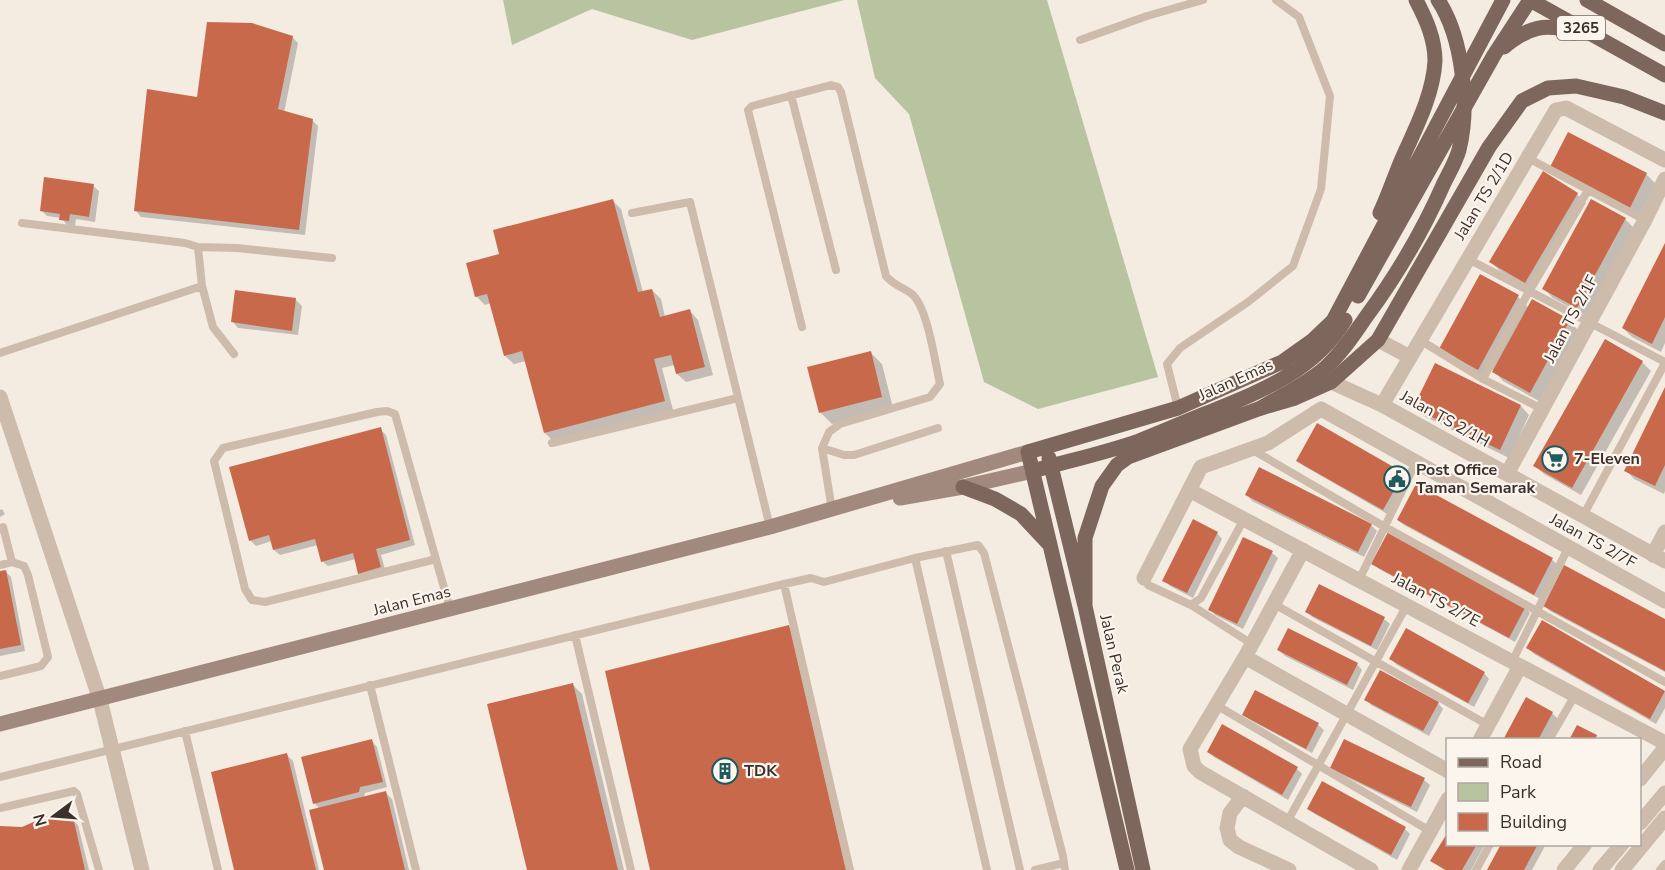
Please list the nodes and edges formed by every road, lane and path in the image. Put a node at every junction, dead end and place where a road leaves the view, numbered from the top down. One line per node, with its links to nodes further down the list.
1 (1203, 0): 8 (lane)
2 (1275, 0): 42 (lane)
3 (1416, 0): 30 (main road)
4 (1438, 0): 43 (main road, bridge)
5 (1503, 0): 30 (main road, Jalan Emas)
6 (1530, 0): 10 (main road, Jalan Emas); 11 (main road, 3265)
7 (1587, 0): 9 (main road, 3265)
8 (1080, 40)
9 (1665, 44)
10 (1494, 55): 11 (main road); 52 (main road, Jalan Emas)
11 (1631, 55): 12 (main road, 3265)
12 (1665, 75)
13 (791, 95): 25 (lane); 29 (lane); 48 (lane)
14 (1665, 113): 31 (main road)
15 (1528, 158): 16 (street, Jalan TS 2/1D); 18 (lane); 24 (street, Jalan TS 2/1D)
16 (1665, 160)
17 (1665, 179): 20 (street, Jalan TS 2/1F)
18 (1588, 190): 20 (lane); 27 (lane)
19 (633, 213): 40 (lane)
20 (1645, 220): 28 (street, Jalan TS 2/1F)
21 (22, 222): 22 (lane)
22 (198, 247): 23 (lane); 26 (lane)
23 (332, 258)
24 (1468, 259): 27 (lane); 32 (street, Jalan TS 2/1D)
25 (836, 270)
26 (202, 286): 33 (lane); 34 (lane)
27 (1529, 291): 28 (lane); 37 (lane)
28 (1589, 323): 36 (lane); 44 (street, Jalan TS 2/1F)
29 (802, 327)
30 (1313, 340): 42 (main road, Jalan Emas)
31 (1378, 340): 35 (street); 38 (main road)
32 (1420, 340): 35 (street, Jalan TS 2/1D); 37 (lane)
33 (0, 353)
34 (234, 354)
35 (1410, 357): 41 (street, Jalan TS 2/1D)
36 (1665, 363): 58 (lane)
37 (1483, 379): 44 (lane)
38 (1331, 382): 41 (street, Jalan TS 2/1H); 43 (main road)
39 (0, 397): 92 (street)
40 (738, 398): 46 (lane); 61 (lane)
41 (1382, 405): 54 (street, Jalan TS 2/1H)
42 (1178, 408): 47 (main road, Jalan Emas)
43 (1261, 408): 80 (main road)
44 (1542, 409): 54 (street, Jalan TS 2/1F)
45 (938, 428): 48 (lane)
46 (552, 443)
47 (1046, 446): 50 (main road, Jalan Emas); 52 (main road, Jalan Perak)
48 (822, 448): 57 (lane)
49 (1251, 449): 51 (street, Jalan TS 2/7F); 56 (street, Jalan TS 2/7F); 62 (lane)
50 (1028, 452): 53 (main road); 57 (main road, Jalan Emas)
51 (1416, 462): 62 (lane); 65 (street, Jalan TS 2/7F)
52 (1051, 466): 53 (main road, Jalan Emas); 80 (main road, Jalan Perak)
53 (1033, 471): 55 (main road, Jalan Emas); 64 (main road)
54 (1507, 474): 58 (street, Jalan TS 2/1H)
55 (963, 487): 57 (main road, Jalan Emas); 64 (main road)
56 (1189, 490): 59 (street, Jalan TS 2/7E); 73 (street, Jalan TS 2/7F)
57 (832, 510): 61 (main road, Jalan Emas)
58 (1583, 516): 69 (street, Jalan TS 2/1H)
59 (1244, 519): 66 (street, Jalan TS 2/7E); 78 (lane)
60 (3, 527): 71 (lane)
61 (770, 527): 81 (main road, Jalan Emas)
62 (1385, 527): 74 (lane); 82 (lane)
63 (1665, 532): 69 (street)
64 (1050, 545): 128 (main road)
65 (1568, 548): 76 (street, Jalan TS 2/7F); 82 (lane)
66 (1303, 550): 74 (street, Jalan TS 2/7E); 77 (street)
67 (946, 551): 68 (lane); 118 (lane); 126 (lane)
68 (915, 558): 75 (lane); 125 (lane)
69 (1659, 558)
70 (436, 559): 70 (lane); 81 (lane)
71 (12, 562): 72 (lane); 88 (lane)
72 (0, 565)
73 (1144, 578): 78 (lane)
74 (1359, 580): 79 (street, Jalan TS 2/7E)
75 (784, 584): 83 (lane); 124 (lane)
76 (1665, 601)
77 (1274, 604): 84 (street); 86 (lane)
78 (1191, 605): 84 (lane)
79 (1407, 605): 86 (lane); 87 (street, Jalan TS 2/7E)
80 (1084, 606): 129 (main road, Jalan Perak)
81 (450, 609): 92 (main road, Jalan Emas)
82 (1537, 611): 87 (lane); 89 (lane)
83 (575, 635): 90 (lane); 123 (lane)
84 (1252, 644): 85 (street)
85 (1245, 657): 93 (street); 94 (street)
86 (1376, 662): 94 (lane); 96 (lane)
87 (1516, 664): 91 (street, Jalan TS 2/7E); 96 (street)
88 (0, 676)
89 (1665, 682)
90 (370, 685): 97 (lane); 122 (lane)
91 (1575, 695): 99 (lane); 100 (street, Jalan TS 2/7E)
92 (100, 700): 95 (main road, Jalan Emas); 101 (street)
93 (1216, 705): 102 (lane); 107 (street)
94 (1346, 714): 102 (lane); 103 (street)
95 (0, 724)
96 (1488, 725): 98 (street)
97 (185, 731): 101 (lane); 121 (lane)
98 (1481, 738)
99 (1550, 738)
100 (1665, 746): 105 (street)
101 (112, 749): 104 (lane); 120 (street)
102 (1318, 765): 111 (lane); 113 (lane)
103 (1446, 770)
104 (0, 777)
105 (1641, 778)
106 (1665, 793): 112 (street)
107 (1243, 796): 111 (street); 130 (street)
108 (1446, 803): 113 (street)
109 (0, 808): 119 (lane)
110 (1664, 820): 136 (street)
111 (1287, 822): 131 (street)
112 (1641, 822)
113 (1430, 831): 132 (street)
114 (1489, 846): 133 (lane)
115 (1583, 846): 134 (street)
116 (1620, 846): 135 (street)
117 (1665, 864): 137 (lane)
118 (1064, 867): 127 (lane)
119 (99, 870)
120 (142, 870)
121 (218, 870)
122 (416, 870)
123 (631, 870)
124 (850, 870)
125 (987, 870)
126 (1020, 870)
127 (1035, 870)
128 (1127, 870)
129 (1143, 870)
130 (1289, 870)
131 (1371, 870)
132 (1408, 870)
133 (1476, 870)
134 (1564, 870)
135 (1600, 870)
136 (1622, 870)
137 (1660, 870)

